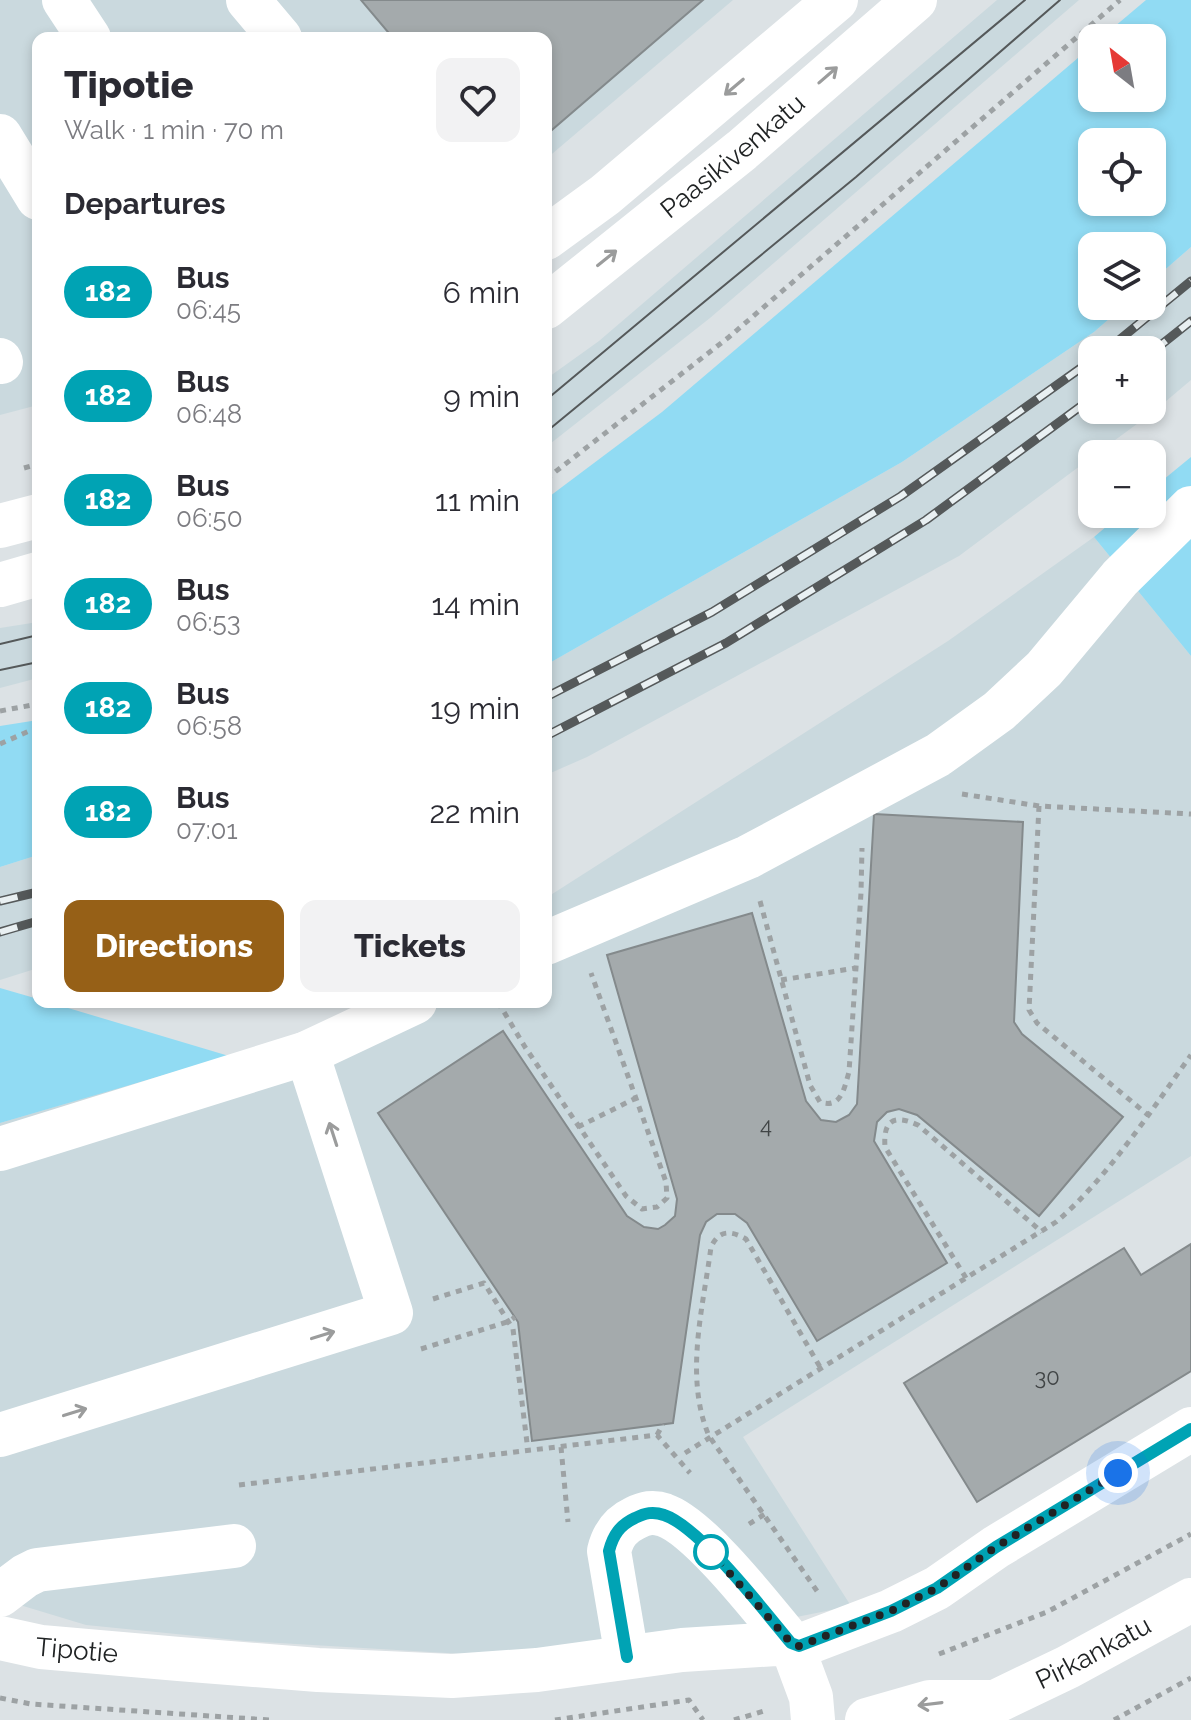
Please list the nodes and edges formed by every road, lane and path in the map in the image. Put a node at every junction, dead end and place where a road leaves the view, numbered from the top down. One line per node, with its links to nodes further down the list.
1 (64, 0): 5 (main road)
2 (836, 0): 8 (main road, Paasikivenkatu, one-way to 8)
3 (915, 0): 9 (main road, Paasikivenkatu, one-way to 3)
4 (1120, 0): 10 (path)
5 (85, 32)
6 (0, 136): 7 (main road)
7 (32, 188)
8 (552, 234)
9 (552, 302)
10 (552, 474)
11 (1191, 508): 20 (main road)
12 (32, 518): 13 (main road)
13 (0, 526)
14 (32, 576): 15 (main road)
15 (0, 585)
16 (32, 705): 17 (path)
17 (0, 711)
18 (32, 730): 19 (path)
19 (0, 744)
20 (876, 790): 21 (path); 23 (main road); 25 (path)
21 (1039, 806): 22 (path); 32 (path)
22 (1191, 814)
23 (748, 857): 24 (main road); 26 (path)
24 (561, 936): 31 (path)
25 (856, 968): 26 (path); 26 (path)
26 (781, 980)
27 (402, 1008): 29 (main road)
28 (502, 1008): 33 (path)
29 (307, 1053): 34 (main road); 37 (main road, one-way to 29)
30 (1191, 1055): 32 (path)
31 (636, 1098): 33 (path); 33 (path)
32 (1148, 1115): 35 (path)
33 (578, 1127)
34 (0, 1149)
35 (1042, 1232): 36 (path); 36 (path)
36 (966, 1278): 38 (path)
37 (391, 1313): 41 (main road, one-way to 37); 44 (path)
38 (820, 1367): 43 (path); 43 (path)
39 (663, 1424): 42 (path)
40 (1191, 1429): 56 (main road, Tipotie)
41 (0, 1435)
42 (657, 1435): 44 (path); 46 (path)
43 (709, 1436): 45 (path); 48 (path)
44 (528, 1451): 47 (path)
45 (685, 1453)
46 (696, 1480)
47 (239, 1485)
48 (765, 1514): 49 (path); 52 (path)
49 (749, 1524)
50 (1191, 1534): 57 (path)
51 (234, 1546): 53 (main road)
52 (816, 1586)
53 (0, 1595)
54 (1191, 1600): 61 (main road, Pirkankatu)
55 (0, 1638): 58 (main road, Tipotie)
56 (791, 1643): 58 (main road, Tipotie); 58 (main road); 65 (main road)
57 (932, 1656)
58 (627, 1657)
59 (1191, 1678): 67 (path)
60 (0, 1698): 62 (path)
61 (987, 1711): 66 (main road, Pirkankatu, one-way to 66)
62 (270, 1720)
63 (555, 1720): 64 (path)
64 (703, 1720)
65 (813, 1720)
66 (867, 1720)
67 (1114, 1720)

